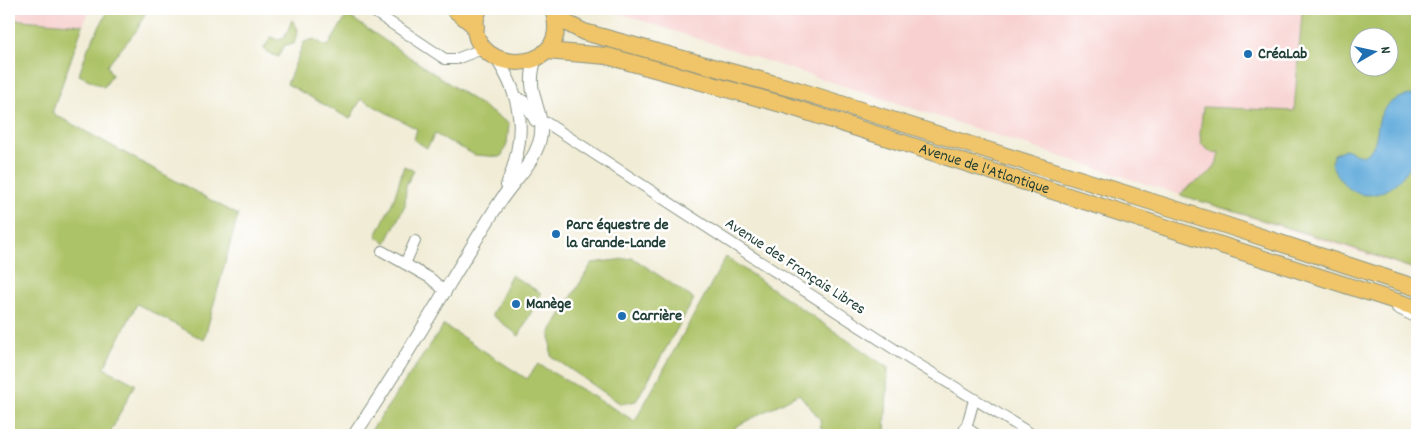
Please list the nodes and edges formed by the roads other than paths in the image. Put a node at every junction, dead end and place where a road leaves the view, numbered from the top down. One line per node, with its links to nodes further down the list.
1 (370, 9): 6 (street)
2 (454, 9): 5 (main road)
3 (479, 9): 5 (main road)
4 (554, 13): 7 (main road); 15 (main road, Avenue de l'Atlantique)
5 (476, 27): 6 (main road)
6 (490, 53): 7 (main road, Avenue de l'Atlantique); 8 (street)
7 (541, 54): 9 (street); 14 (main road, Avenue de l'Atlantique)
8 (514, 95): 9 (street, Avenue des Français Libres); 10 (street)
9 (542, 122): 10 (street); 19 (street, Avenue des Français Libres)
10 (500, 201): 16 (street)
11 (416, 241): 13 (street)
12 (382, 251): 13 (street)
13 (405, 264): 16 (street)
14 (1353, 287): 17 (main road, Avenue de l'Atlantique); 18 (street)
15 (1417, 288)
16 (446, 292): 21 (street)
17 (1417, 308)
18 (1417, 318)
19 (974, 400): 20 (street); 23 (street, Avenue des Français Libres)
20 (964, 431): 22 (street)
21 (354, 435)
22 (977, 435)
23 (1033, 435)

